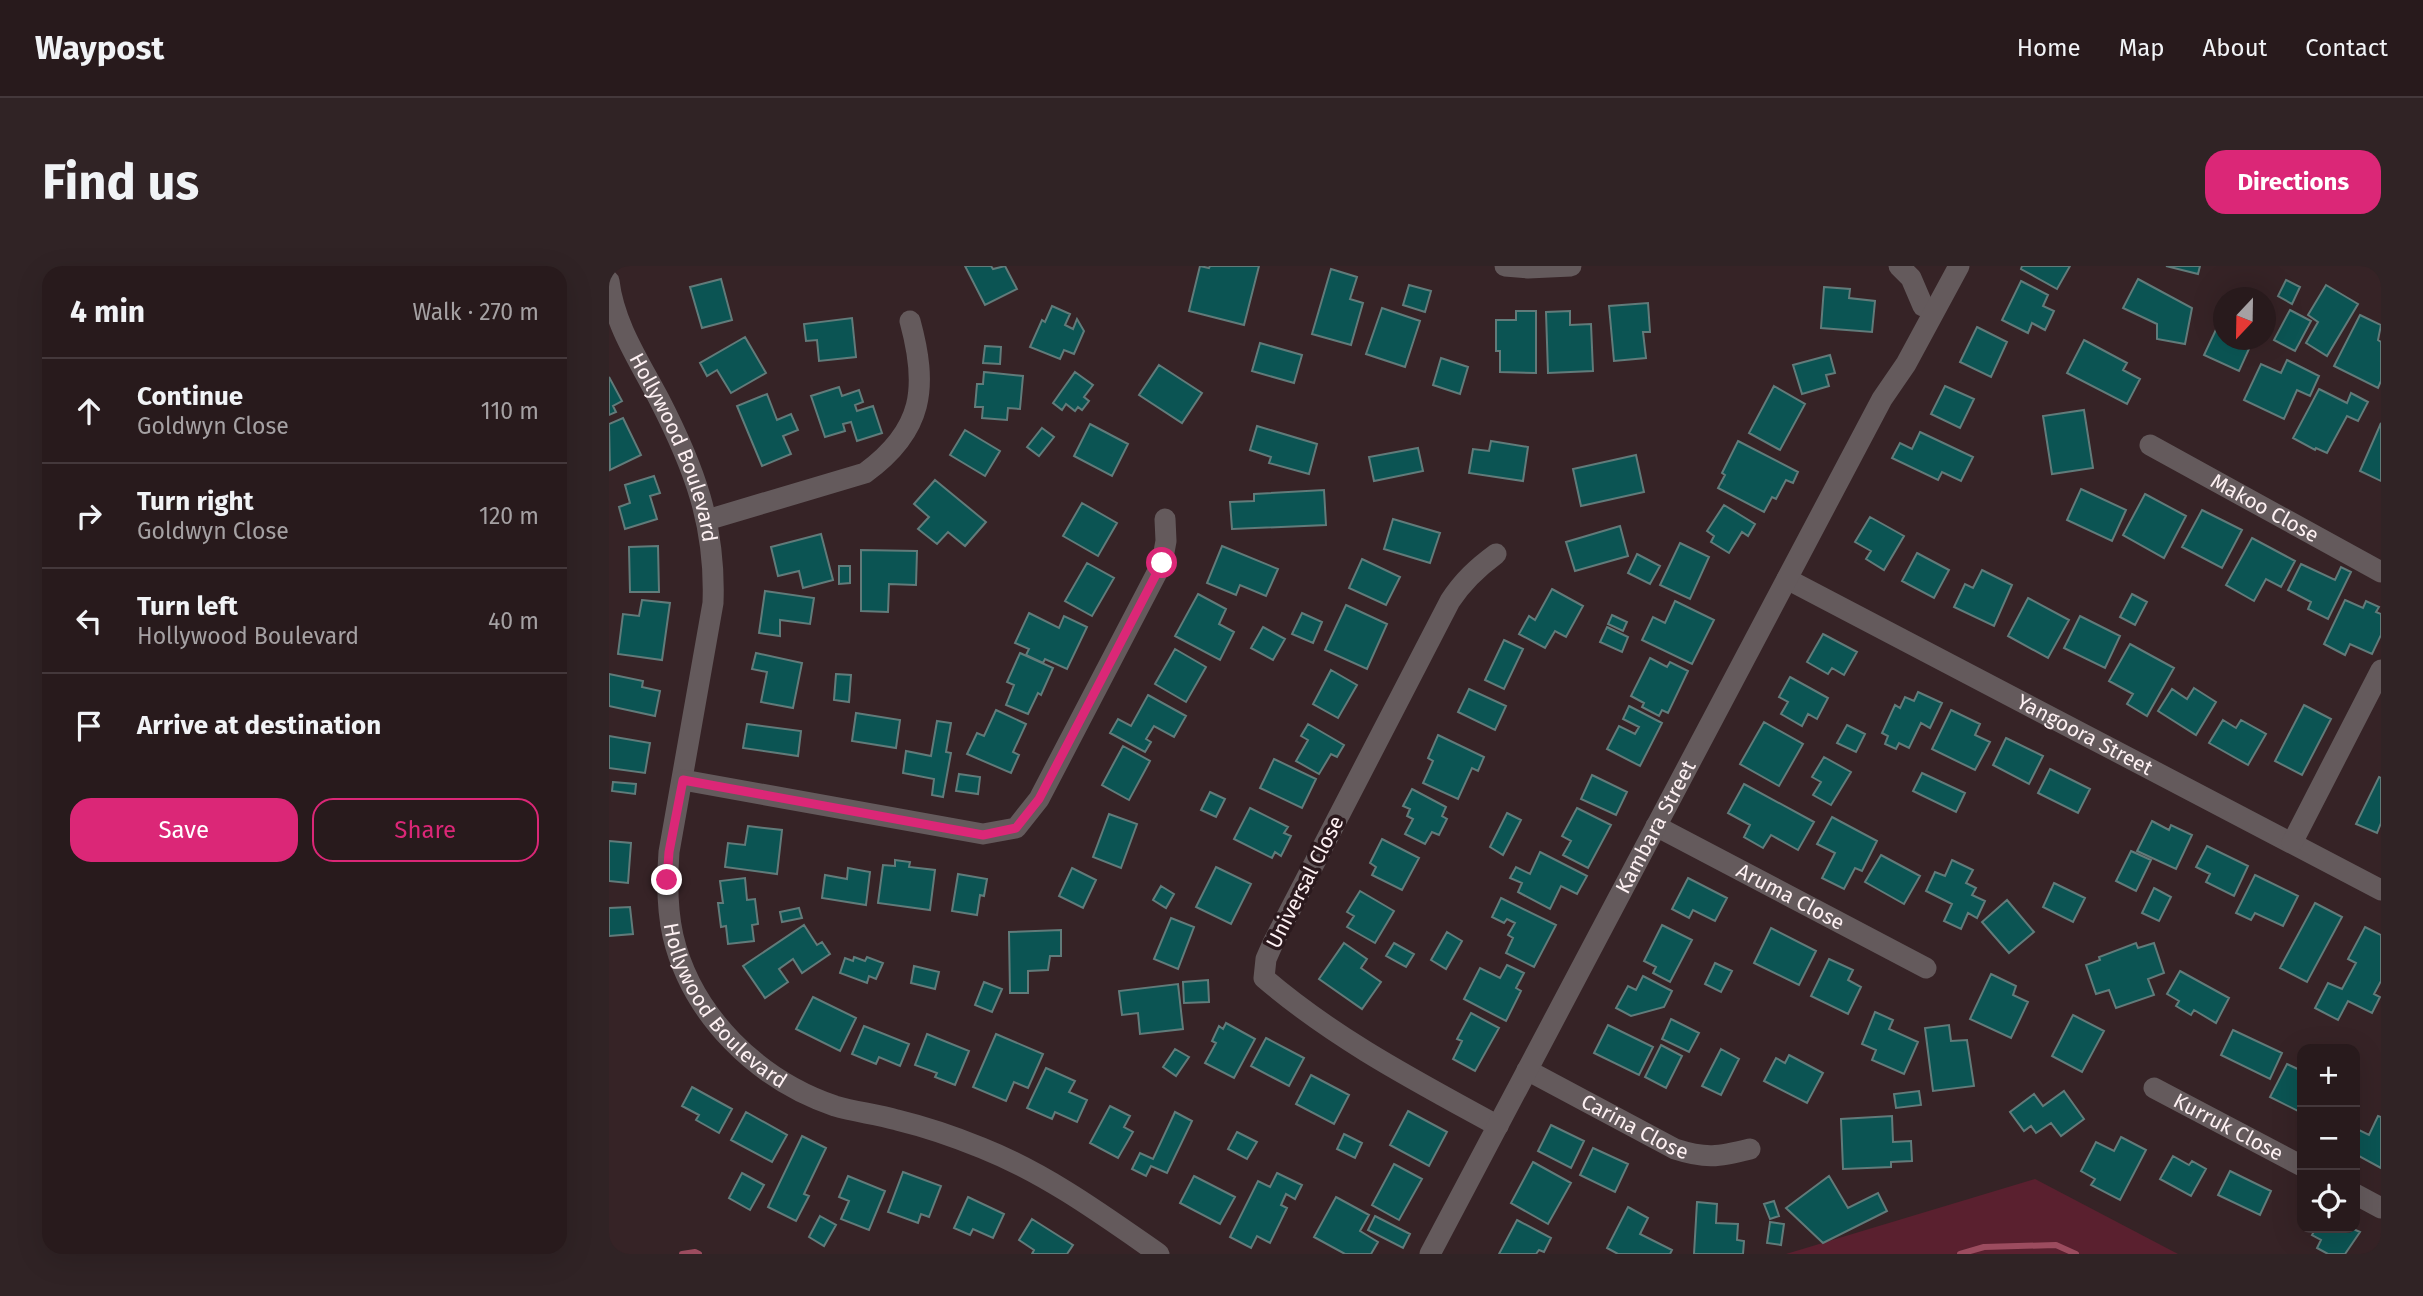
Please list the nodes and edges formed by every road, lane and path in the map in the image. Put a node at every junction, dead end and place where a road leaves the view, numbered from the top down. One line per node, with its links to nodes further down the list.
1 (1505, 266): 2 (street)
2 (1571, 266)
3 (1899, 266): 7 (street)
4 (1944, 266): 7 (street, Kambara Street)
5 (1959, 266): 9 (street, Kambara Street)
6 (609, 281): 12 (street, Hollywood Boulevard)
7 (1923, 306): 9 (street, Kambara Street)
8 (910, 321): 12 (street)
9 (1882, 399): 15 (street, Kambara Street)
10 (2150, 445): 14 (street, Makoo Close)
11 (1165, 519): 17 (street)
12 (707, 520): 17 (street, Hollywood Boulevard)
13 (1496, 554): 24 (street, Universal Close)
14 (2381, 572)
15 (1787, 579): 18 (street, Kambara Street); 19 (street, Yangoora Street)
16 (2381, 670): 19 (street)
17 (683, 780): 29 (street, Hollywood Boulevard)
18 (1656, 826): 21 (street, Aruma Close); 22 (street, Kambara Street)
19 (2292, 843): 20 (street, Yangoora Street)
20 (2381, 890)
21 (1926, 968)
22 (1527, 1070): 24 (street, Kambara Street); 25 (street, Carina Close)
23 (2154, 1088): 26 (street, Kurruk Close)
24 (1498, 1126): 30 (street, Kambara Street)
25 (1750, 1149)
26 (2297, 1163)
27 (2360, 1197): 28 (street)
28 (2381, 1208)
29 (1160, 1254)
30 (1430, 1254)

